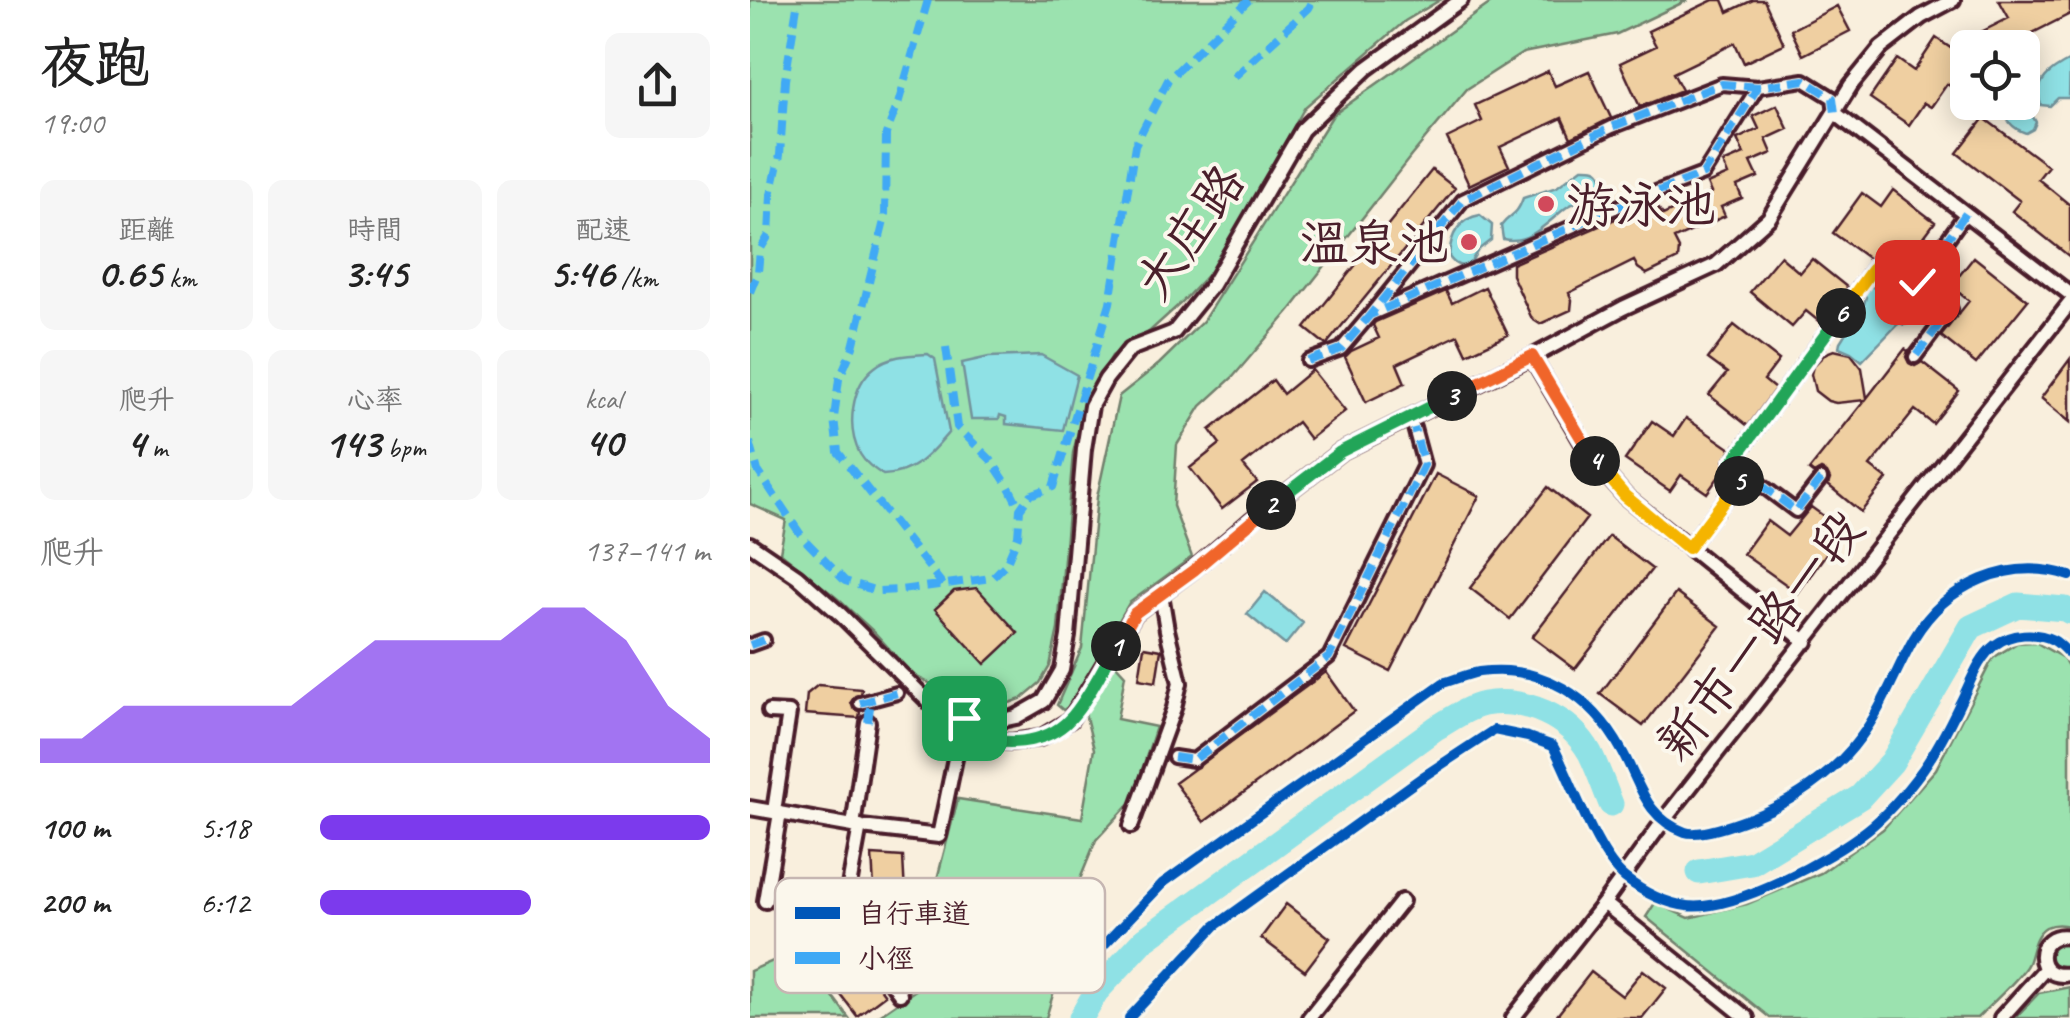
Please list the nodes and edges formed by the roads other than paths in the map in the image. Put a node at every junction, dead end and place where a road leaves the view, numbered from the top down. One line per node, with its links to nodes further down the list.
1 (1461, 0): 24 (street, 大庄路)
2 (1953, 0): 4 (street)
3 (1758, 87): 4 (street); 9 (street); 9 (street)
4 (1835, 113): 5 (street); 10 (street)
5 (1966, 213): 6 (street); 7 (street)
6 (1917, 282): 11 (street); 14 (street)
7 (2070, 294)
8 (2070, 303): 20 (street, 新市一路一段)
9 (1370, 315): 12 (street)
10 (1532, 356): 17 (street); 18 (street)
11 (1915, 357)
12 (1308, 361)
13 (1414, 428): 26 (street)
14 (1745, 473): 15 (street); 17 (street)
15 (1821, 480)
16 (750, 544): 24 (street)
17 (1688, 548): 20 (street)
18 (1161, 594): 24 (street); 30 (street)
19 (764, 640): 21 (street)
20 (1806, 642): 34 (street, 新市一路一段)
21 (750, 645)
22 (897, 693): 25 (street)
23 (770, 712): 28 (street)
24 (964, 718): 29 (street)
25 (868, 722): 29 (street)
26 (1174, 757)
27 (750, 808): 28 (street)
28 (777, 812): 29 (street); 33 (street)
29 (856, 826): 31 (street)
30 (1131, 826)
31 (849, 878)
32 (1402, 901): 38 (street)
33 (766, 902)
34 (1604, 903): 39 (street, 新市一路一段); 40 (street)
35 (2070, 938): 36 (street)
36 (2046, 968): 37 (street); 41 (street)
37 (2070, 974)
38 (1309, 1018)
39 (1512, 1018)
40 (1747, 1018)
41 (2001, 1018)

